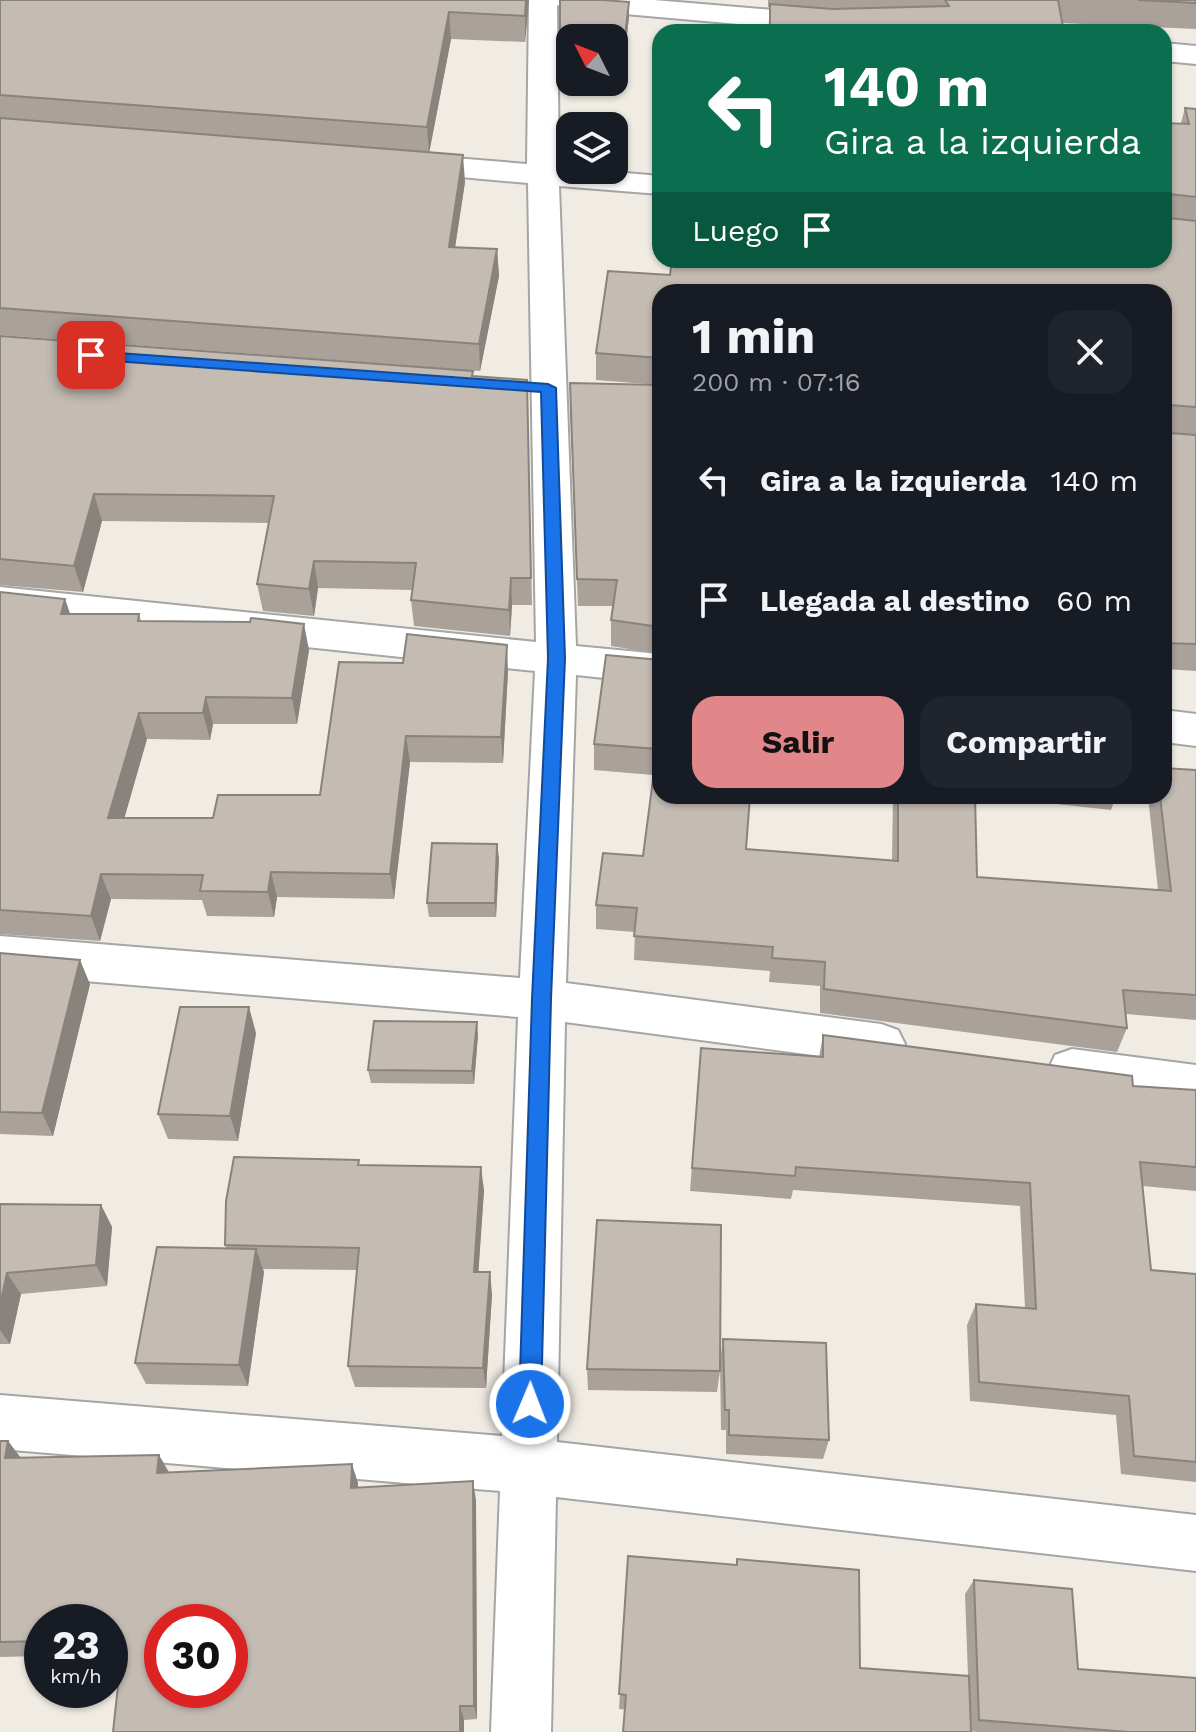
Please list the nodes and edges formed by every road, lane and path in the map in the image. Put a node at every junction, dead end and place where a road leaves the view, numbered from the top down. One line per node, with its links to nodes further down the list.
1 (543, 0): 7 (street)
2 (557, 0): 3 (street)
3 (835, 24)
4 (1172, 53): 5 (street)
5 (1196, 55)
6 (372, 161): 7 (street)
7 (543, 174): 8 (street); 10 (street)
8 (652, 184)
9 (0, 601): 10 (street)
10 (556, 658): 11 (street); 15 (street)
11 (652, 668)
12 (1172, 727): 13 (street)
13 (1196, 730)
14 (0, 955): 15 (street)
15 (542, 999): 16 (street); 20 (street)
16 (916, 1049)
17 (1025, 1063): 18 (street)
18 (1196, 1086)
19 (0, 1422): 20 (street)
20 (528, 1466): 21 (street); 22 (street)
21 (1196, 1543)
22 (521, 1732)

